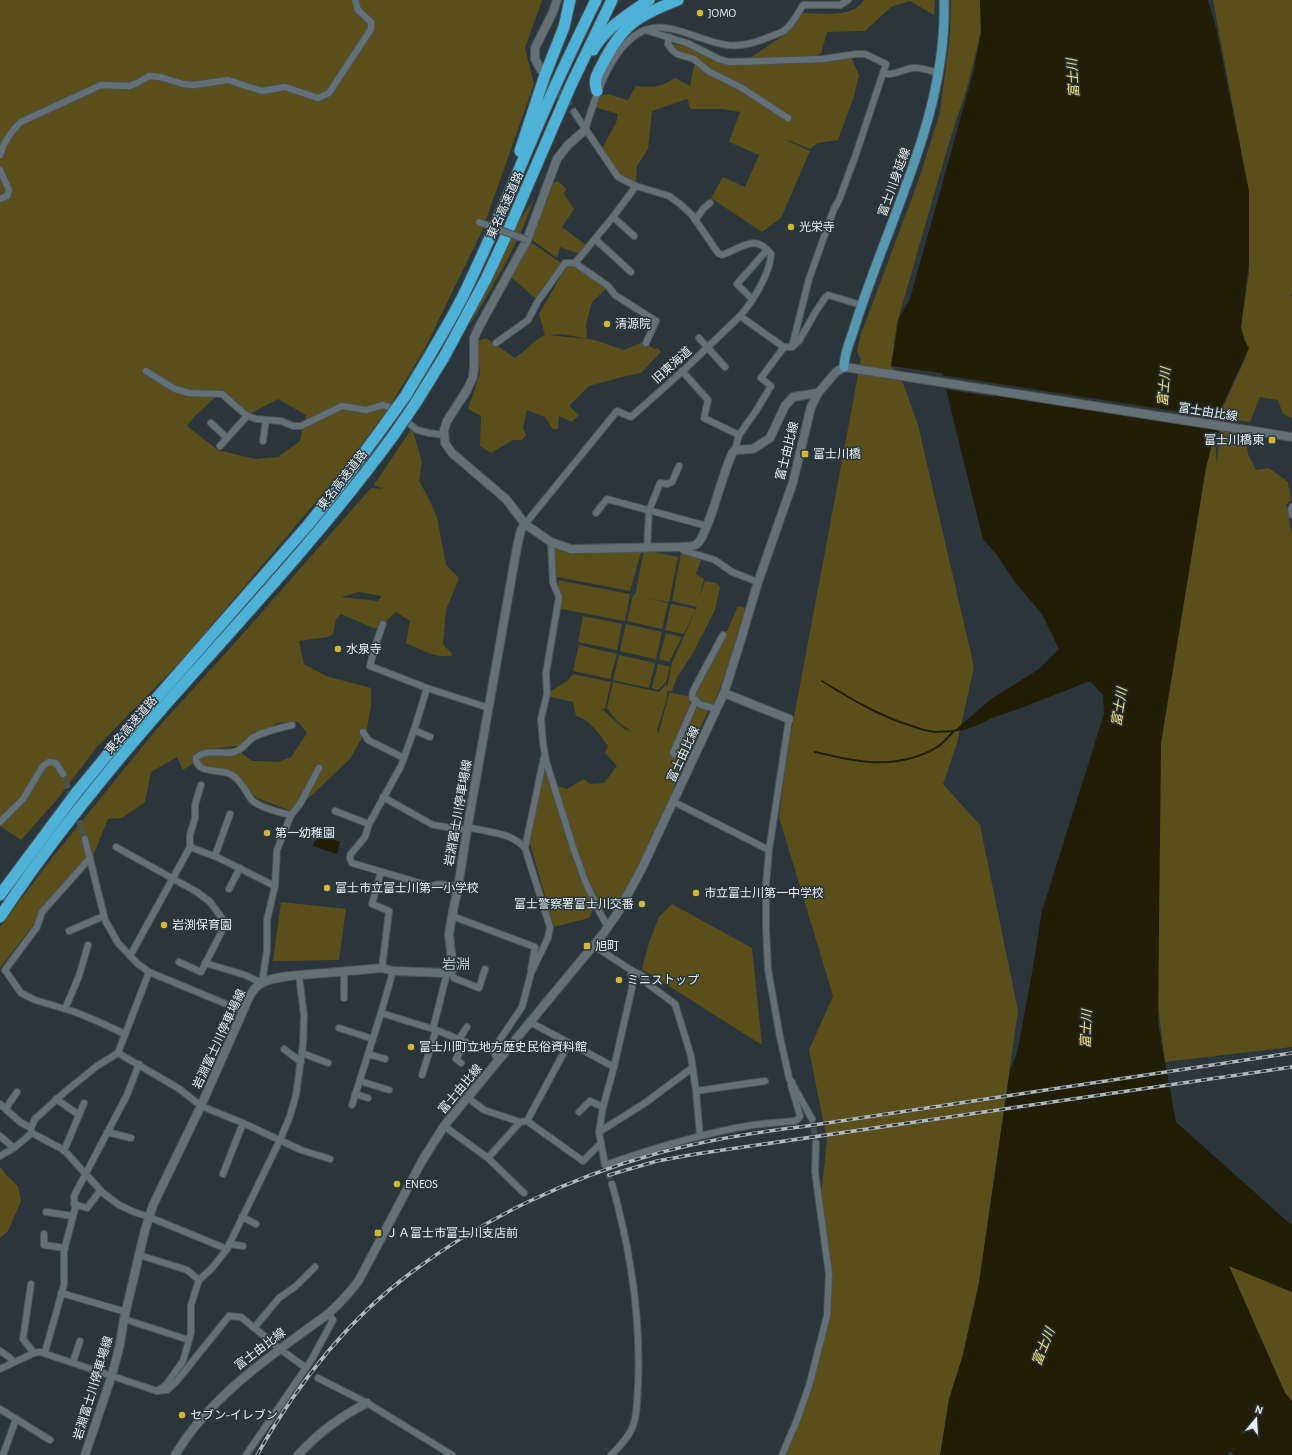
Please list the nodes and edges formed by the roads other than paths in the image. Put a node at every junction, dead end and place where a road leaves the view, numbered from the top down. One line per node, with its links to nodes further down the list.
1 (355, 0): 20 (street)
2 (557, 0): 12 (main road)
3 (570, 0): 28 (highway)
4 (596, 0): 28 (highway, 東名高速道路)
5 (612, 0): 17 (highway, 東名高速道路)
6 (649, 0): 17 (highway)
7 (678, 0): 15 (highway)
8 (848, 0): 10 (street)
9 (944, 0): 14 (main road, 富士川身延線)
10 (645, 30): 11 (street); 15 (street)
11 (669, 37): 13 (street); 18 (street)
12 (541, 70)
13 (883, 73): 14 (street); 42 (street)
14 (938, 73): 36 (main road, 富士川身延線)
15 (597, 91): 19 (street)
16 (574, 112): 19 (street)
17 (558, 115): 112 (highway, 東名高速道路, bridge)
18 (788, 118)
19 (585, 130): 22 (street); 31 (main road)
20 (0, 155)
21 (0, 170): 23 (street)
22 (636, 186): 25 (street); 26 (street)
23 (0, 199)
24 (710, 203): 26 (street)
25 (613, 217): 29 (street); 30 (street)
26 (695, 220): 32 (street)
27 (479, 222): 31 (street, bridge)
28 (496, 224): 109 (highway, 東名高速道路, bridge)
29 (634, 236)
30 (595, 239): 33 (street); 34 (street)
31 (526, 240): 52 (main road)
32 (767, 250): 35 (street, 旧東海道); 35 (street)
33 (575, 263): 39 (street); 40 (street)
34 (631, 272)
35 (752, 299): 37 (street, 旧東海道)
36 (861, 305): 42 (street); 45 (main road, 富士川身延線)
37 (740, 316): 41 (street); 43 (street, 旧東海道)
38 (699, 338): 43 (street)
39 (496, 343)
40 (646, 343)
41 (784, 347): 42 (street); 53 (street)
42 (792, 347)
43 (707, 348): 44 (street); 47 (street, 旧東海道)
44 (725, 367)
45 (844, 367): 48 (main road, 富士由比線); 54 (main road, 富士由比線)
46 (146, 371): 49 (street)
47 (682, 371): 53 (street); 64 (street, 旧東海道)
48 (818, 393): 58 (main road); 69 (main road, 富士由比線)
49 (247, 416): 50 (street); 55 (street)
50 (266, 420): 52 (street); 56 (street)
51 (211, 423): 55 (street)
52 (444, 435): 64 (main road)
53 (738, 435): 58 (street)
54 (1292, 437)
55 (227, 438): 57 (street)
56 (263, 441)
57 (220, 446)
58 (735, 450): 65 (main road)
59 (679, 466): 61 (street)
60 (1292, 507): 63 (street)
61 (649, 511): 62 (street); 65 (street); 67 (street)
62 (596, 513)
63 (1292, 516)
64 (526, 524): 66 (main road); 75 (main road, 岩淵富士川停車場線)
65 (707, 526): 68 (main road)
66 (551, 542): 67 (main road); 82 (street)
67 (647, 548): 68 (main road)
68 (679, 548): 69 (street)
69 (758, 582): 73 (main road, 富士由比線)
70 (383, 624): 72 (street)
71 (723, 634): 74 (street)
72 (427, 688): 75 (street); 79 (street)
73 (724, 693): 76 (main road, 富士由比線); 77 (main road)
74 (696, 700): 76 (street); 83 (street)
75 (488, 708): 95 (main road, 岩淵富士川停車場線)
76 (717, 709): 89 (main road, 富士由比線)
77 (789, 719): 100 (street)
78 (292, 725): 92 (street)
79 (414, 730): 81 (street); 84 (street)
80 (363, 732): 84 (street)
81 (430, 737)
82 (544, 754): 99 (street); 113 (street)
83 (674, 754)
84 (404, 758): 88 (street)
85 (319, 768): 92 (street)
86 (63, 774): 93 (street)
87 (201, 785): 98 (street)
88 (383, 797): 94 (street); 95 (street)
89 (674, 802): 100 (street); 113 (main road, 富士由比線)
90 (335, 811): 94 (street)
91 (230, 814): 101 (street)
92 (292, 815): 106 (street)
93 (0, 822)
94 (369, 824): 104 (street)
95 (467, 829): 99 (street); 107 (main road, 岩淵富士川停車場線)
96 (85, 839): 102 (street)
97 (116, 846): 105 (street)
98 (190, 847): 101 (street); 105 (street)
99 (525, 848): 127 (street)
100 (769, 850): 157 (street)
101 (215, 856): 103 (street)
102 (90, 858): 110 (street); 131 (street)
103 (240, 868): 106 (street); 108 (street)
104 (381, 872): 107 (street); 120 (street)
105 (172, 879): 117 (street); 119 (street)
106 (275, 886): 129 (street)
107 (458, 887): 111 (main road, 岩淵富士川停車場線)
108 (229, 889)
109 (0, 895)
110 (104, 916): 114 (street); 117 (street)
111 (452, 916): 126 (main road, 岩淵富士川停車場線); 127 (street)
112 (0, 917)
113 (608, 927): 116 (main road, 富士由比線)
114 (69, 931)
115 (88, 945): 131 (street)
116 (594, 946): 122 (street); 134 (main road, 富士由比線)
117 (130, 956): 125 (street)
118 (179, 962): 119 (street)
119 (205, 963): 129 (street)
120 (382, 968): 123 (main road, 岩淵富士川停車場線); 124 (main road, 岩淵富士川停車場線)
121 (485, 969): 126 (street)
122 (631, 970): 152 (street); 153 (street)
123 (344, 971): 128 (main road, 岩淵富士川停車場線); 130 (street)
124 (393, 971): 126 (main road, 岩淵富士川停車場線); 133 (street)
125 (149, 972): 132 (street); 138 (street)
126 (448, 972): 137 (street)
127 (531, 973): 147 (street)
128 (299, 975): 129 (main road, 岩淵富士川停車場線); 144 (street)
129 (262, 983): 132 (main road, 岩淵富士川停車場線)
130 (344, 998)
131 (65, 1009): 138 (street)
132 (243, 1011): 168 (main road, 岩淵富士川停車場線)
133 (381, 1013): 137 (street); 139 (street)
134 (530, 1022): 141 (street); 147 (main road, 富士由比線)
135 (466, 1027): 140 (street)
136 (339, 1028): 139 (street)
137 (435, 1029): 140 (street); 154 (street)
138 (125, 1034): 143 (street)
139 (373, 1039): 145 (street)
140 (459, 1039): 150 (street)
141 (569, 1043): 152 (street); 173 (street)
142 (284, 1048): 148 (street)
143 (118, 1053): 151 (street); 164 (street)
144 (302, 1053): 148 (street); 149 (street)
145 (368, 1054): 146 (street); 155 (street)
146 (385, 1059)
147 (498, 1061): 163 (main road, 富士由比線)
148 (301, 1062): 182 (street)
149 (328, 1063)
150 (461, 1063)
151 (139, 1064): 168 (street); 177 (street)
152 (614, 1067): 169 (street)
153 (692, 1068): 159 (street); 178 (street)
154 (422, 1075)
155 (360, 1081): 158 (street); 161 (street)
156 (765, 1081): 159 (street)
157 (792, 1082): 172 (street); 180 (street)
158 (388, 1090)
159 (696, 1091): 180 (street)
160 (17, 1092): 167 (street)
161 (355, 1094): 162 (street); 166 (street)
162 (368, 1098)
163 (468, 1098): 173 (street); 175 (main road, 富士由比線)
164 (56, 1100): 171 (street); 176 (street)
165 (84, 1103): 171 (street)
166 (352, 1105)
167 (3, 1106): 176 (street)
168 (201, 1106): 174 (street); 198 (main road, 岩淵富士川停車場線)
169 (603, 1107): 170 (street); 178 (street)
170 (579, 1112)
171 (79, 1115): 186 (street)
172 (812, 1119)
173 (524, 1122): 184 (street); 188 (street)
174 (243, 1123): 182 (street); 190 (street)
175 (444, 1126): 188 (street); 210 (main road, 富士由比線)
176 (31, 1131): 185 (street); 186 (street)
177 (107, 1132): 181 (street); 191 (street)
178 (599, 1132): 184 (street)
179 (0, 1136): 185 (street)
180 (700, 1136): 184 (street)
181 (131, 1138)
182 (280, 1140): 189 (street); 199 (street)
183 (816, 1143): 237 (street)
184 (600, 1144)
185 (14, 1148): 187 (street)
186 (64, 1151): 191 (street)
187 (0, 1156)
188 (488, 1158): 194 (street)
189 (330, 1159)
190 (223, 1174)
191 (86, 1176): 193 (street); 195 (street)
192 (612, 1184): 230 (street)
193 (100, 1191): 195 (street); 198 (street)
194 (524, 1193)
195 (74, 1204): 197 (street)
196 (46, 1212): 197 (street)
197 (73, 1216): 204 (street)
198 (149, 1217): 203 (street); 205 (main road, 岩淵富士川停車場線)
199 (242, 1217): 200 (street); 203 (street)
200 (256, 1224)
201 (44, 1234): 204 (street)
202 (243, 1246): 203 (street)
203 (228, 1247): 207 (street)
204 (65, 1248): 209 (street)
205 (140, 1255): 207 (street); 211 (main road, 岩淵富士川停車場線)
206 (315, 1267): 212 (street)
207 (199, 1280): 213 (street)
208 (31, 1284): 217 (street)
209 (62, 1293): 211 (street); 218 (street)
210 (328, 1314): 215 (main road, 富士由比線); 221 (street)
211 (125, 1316): 213 (street); 223 (main road, 岩淵富士川停車場線)
212 (254, 1328): 215 (street); 225 (street)
213 (189, 1340): 225 (street)
214 (80, 1341): 220 (street)
215 (280, 1349): 221 (street); 233 (main road, 富士由比線)
216 (0, 1351): 219 (street)
217 (34, 1352): 218 (street); 219 (street)
218 (45, 1352): 220 (street)
219 (14, 1362): 222 (street)
220 (73, 1362): 223 (street)
221 (306, 1368): 234 (street)
222 (0, 1369)
223 (112, 1375): 225 (street); 232 (main road, 岩淵富士川停車場線)
224 (318, 1378): 226 (street)
225 (157, 1391)
226 (367, 1403): 235 (main road); 236 (street)
227 (0, 1410): 228 (street)
228 (16, 1420): 229 (street); 231 (street)
229 (50, 1440)
230 (615, 1454)
231 (3, 1455)
232 (85, 1455)
233 (175, 1455)
234 (246, 1455)
235 (298, 1455)
236 (452, 1455)
237 (782, 1455)

